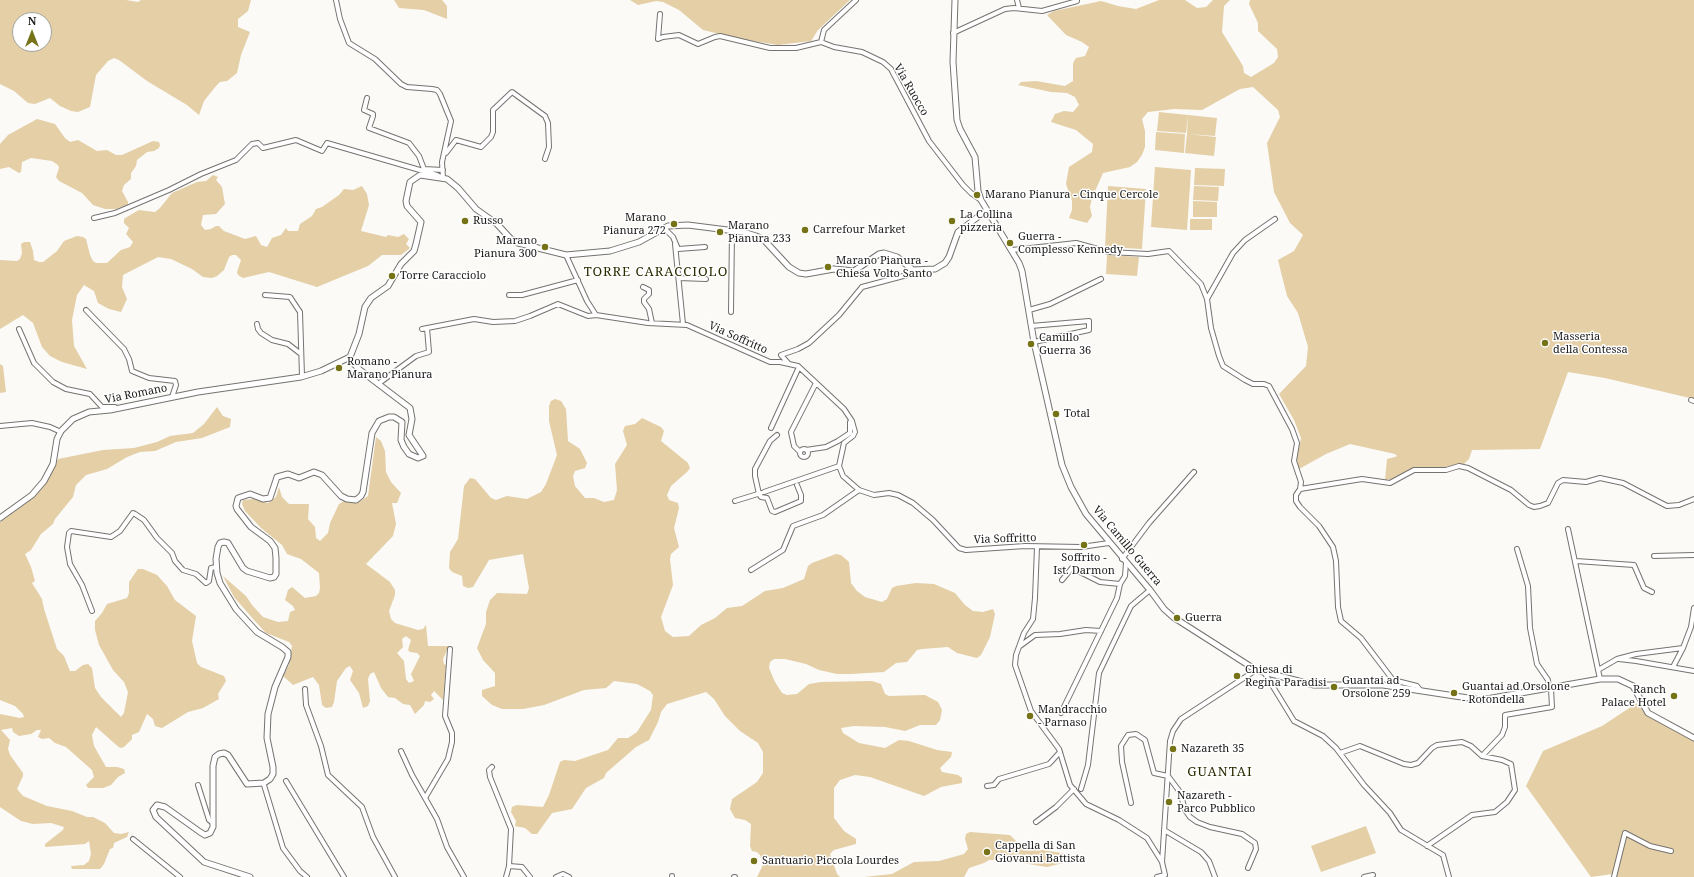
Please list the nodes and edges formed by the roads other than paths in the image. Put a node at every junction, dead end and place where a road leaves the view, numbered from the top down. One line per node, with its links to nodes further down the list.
1 (336, 0): 11 (street)
2 (856, 0): 9 (street)
3 (955, 0): 8 (street, Via Camillo Guerra)
4 (1017, 0): 6 (street)
5 (1078, 1): 6 (street)
6 (1018, 8): 8 (street)
7 (660, 14): 9 (street, Via Ruocco)
8 (953, 33): 15 (street, Via Camillo Guerra)
9 (820, 42): 15 (street, Via Ruocco)
10 (367, 98): 13 (street)
11 (444, 153): 12 (street); 13 (street)
12 (545, 158)
13 (444, 170): 14 (street)
14 (442, 178): 17 (street); 24 (street); 47 (street)
15 (981, 200): 16 (street, Via Camillo Guerra)
16 (986, 210): 23 (street, Via Camillo Guerra); 25 (street)
17 (94, 218)
18 (1275, 218): 33 (street)
19 (664, 228): 20 (street); 21 (street); 24 (street)
20 (732, 231): 25 (street); 36 (street)
21 (675, 244): 22 (street); 26 (street)
22 (705, 248)
23 (1012, 250): 33 (street); 35 (street, Via Camillo Guerra)
24 (566, 255): 29 (street)
25 (913, 270): 48 (street)
26 (679, 278): 27 (street); 40 (street)
27 (706, 279)
28 (1101, 279): 35 (street)
29 (578, 280): 32 (street); 37 (street)
30 (643, 287): 38 (street)
31 (265, 295): 46 (street)
32 (509, 295)
33 (1207, 299): 65 (street)
34 (86, 310): 53 (street)
35 (1029, 310): 41 (street, Via Camillo Guerra)
36 (731, 312)
37 (596, 315): 38 (street, Via Soffritto); 42 (street, Via Soffritto)
38 (652, 323): 40 (street, Via Soffritto)
39 (257, 324): 46 (street)
40 (684, 324): 48 (street, Via Soffritto)
41 (1031, 326): 45 (street, Via Camillo Guerra); 45 (street)
42 (427, 328): 44 (street, Via Soffritto); 52 (street)
43 (19, 329): 54 (street)
44 (422, 329)
45 (1034, 342): 72 (street, Via Camillo Guerra)
46 (301, 355): 50 (street)
47 (350, 357): 50 (street, Via Romano); 52 (street)
48 (789, 364): 49 (street, Via Soffritto)
49 (799, 367): 51 (street, Via Soffritto); 57 (street)
50 (302, 376): 53 (street, Via Romano)
51 (816, 383): 55 (street, Via Soffritto); 61 (street)
52 (378, 384): 79 (street)
53 (172, 397): 54 (street, Via Romano)
54 (118, 407): 58 (street, Via Romano)
55 (852, 421): 60 (street); 62 (street)
56 (0, 426): 58 (street)
57 (771, 428)
58 (61, 432): 70 (street)
59 (778, 435): 67 (street)
60 (806, 450): 61 (street); 61 (street)
61 (800, 452)
62 (839, 466): 66 (street, Via Soffritto); 67 (street)
63 (1194, 472): 77 (street)
64 (797, 485): 67 (street)
65 (1300, 489): 68 (street); 100 (street)
66 (860, 490): 73 (street, Via Soffritto); 80 (street)
67 (761, 493): 69 (street)
68 (1694, 499)
69 (735, 501)
70 (0, 518)
71 (1568, 530): 78 (street)
72 (1109, 543): 73 (street, Via Soffritto); 77 (street, Via Camillo Guerra)
73 (1036, 547): 88 (street)
74 (1517, 549): 99 (street)
75 (1694, 555): 76 (street)
76 (1654, 556)
77 (1124, 561): 82 (street); 83 (street, Via Camillo Guerra)
78 (1576, 561): 84 (street); 94 (street)
79 (216, 567): 86 (street); 118 (street)
80 (752, 570)
81 (1062, 580): 82 (street)
82 (1120, 584): 87 (street)
83 (1150, 590): 93 (street, Via Camillo Guerra); 114 (street)
84 (1652, 592)
85 (1694, 608): 89 (street)
86 (92, 611)
87 (1101, 631): 88 (street); 101 (street)
88 (1019, 647): 104 (street)
89 (1683, 648): 91 (street); 92 (street)
90 (450, 649): 115 (street)
91 (1617, 659): 92 (street); 94 (street)
92 (1674, 667): 95 (street)
93 (1256, 670): 96 (street, Via Camillo Guerra); 108 (street)
94 (1598, 670): 97 (street)
95 (1694, 671)
96 (1264, 672): 100 (street, Via Camillo Guerra); 105 (street)
97 (1600, 680): 99 (street, Via Camillo Guerra); 102 (street, Via Camillo Guerra)
98 (305, 689): 132 (street)
99 (1550, 689): 100 (street, Via Camillo Guerra); 106 (street)
100 (1421, 691)
101 (1061, 713)
102 (1694, 738)
103 (401, 751): 115 (street)
104 (1060, 752): 112 (street); 113 (street)
105 (1340, 753): 106 (street); 121 (street)
106 (1482, 756): 121 (street)
107 (492, 767): 124 (street)
108 (1168, 776): 116 (street); 119 (street); 125 (street)
109 (286, 781): 131 (street)
110 (198, 785): 118 (street)
111 (264, 785): 130 (street)
112 (987, 786)
113 (1074, 789): 117 (street); 123 (street)
114 (1081, 789)
115 (425, 798): 133 (street)
116 (1131, 803)
117 (1036, 822)
118 (213, 823): 129 (street)
119 (1164, 830): 123 (street); 139 (street)
120 (133, 839): 128 (street)
121 (1427, 846): 141 (street)
122 (1671, 851): 142 (street)
123 (1162, 862): 127 (street)
124 (509, 866): 134 (street); 135 (street)
125 (1248, 868)
126 (1373, 875): 140 (street)
127 (1166, 876): 138 (street)
128 (180, 877)
129 (250, 877)
130 (307, 877)
131 (344, 877)
132 (395, 877)
133 (464, 877)
134 (506, 877)
135 (530, 877)
136 (556, 877): 137 (street)
137 (569, 877)
138 (1157, 877)
139 (1215, 877)
140 (1364, 877)
141 (1449, 877)
142 (1614, 877)

